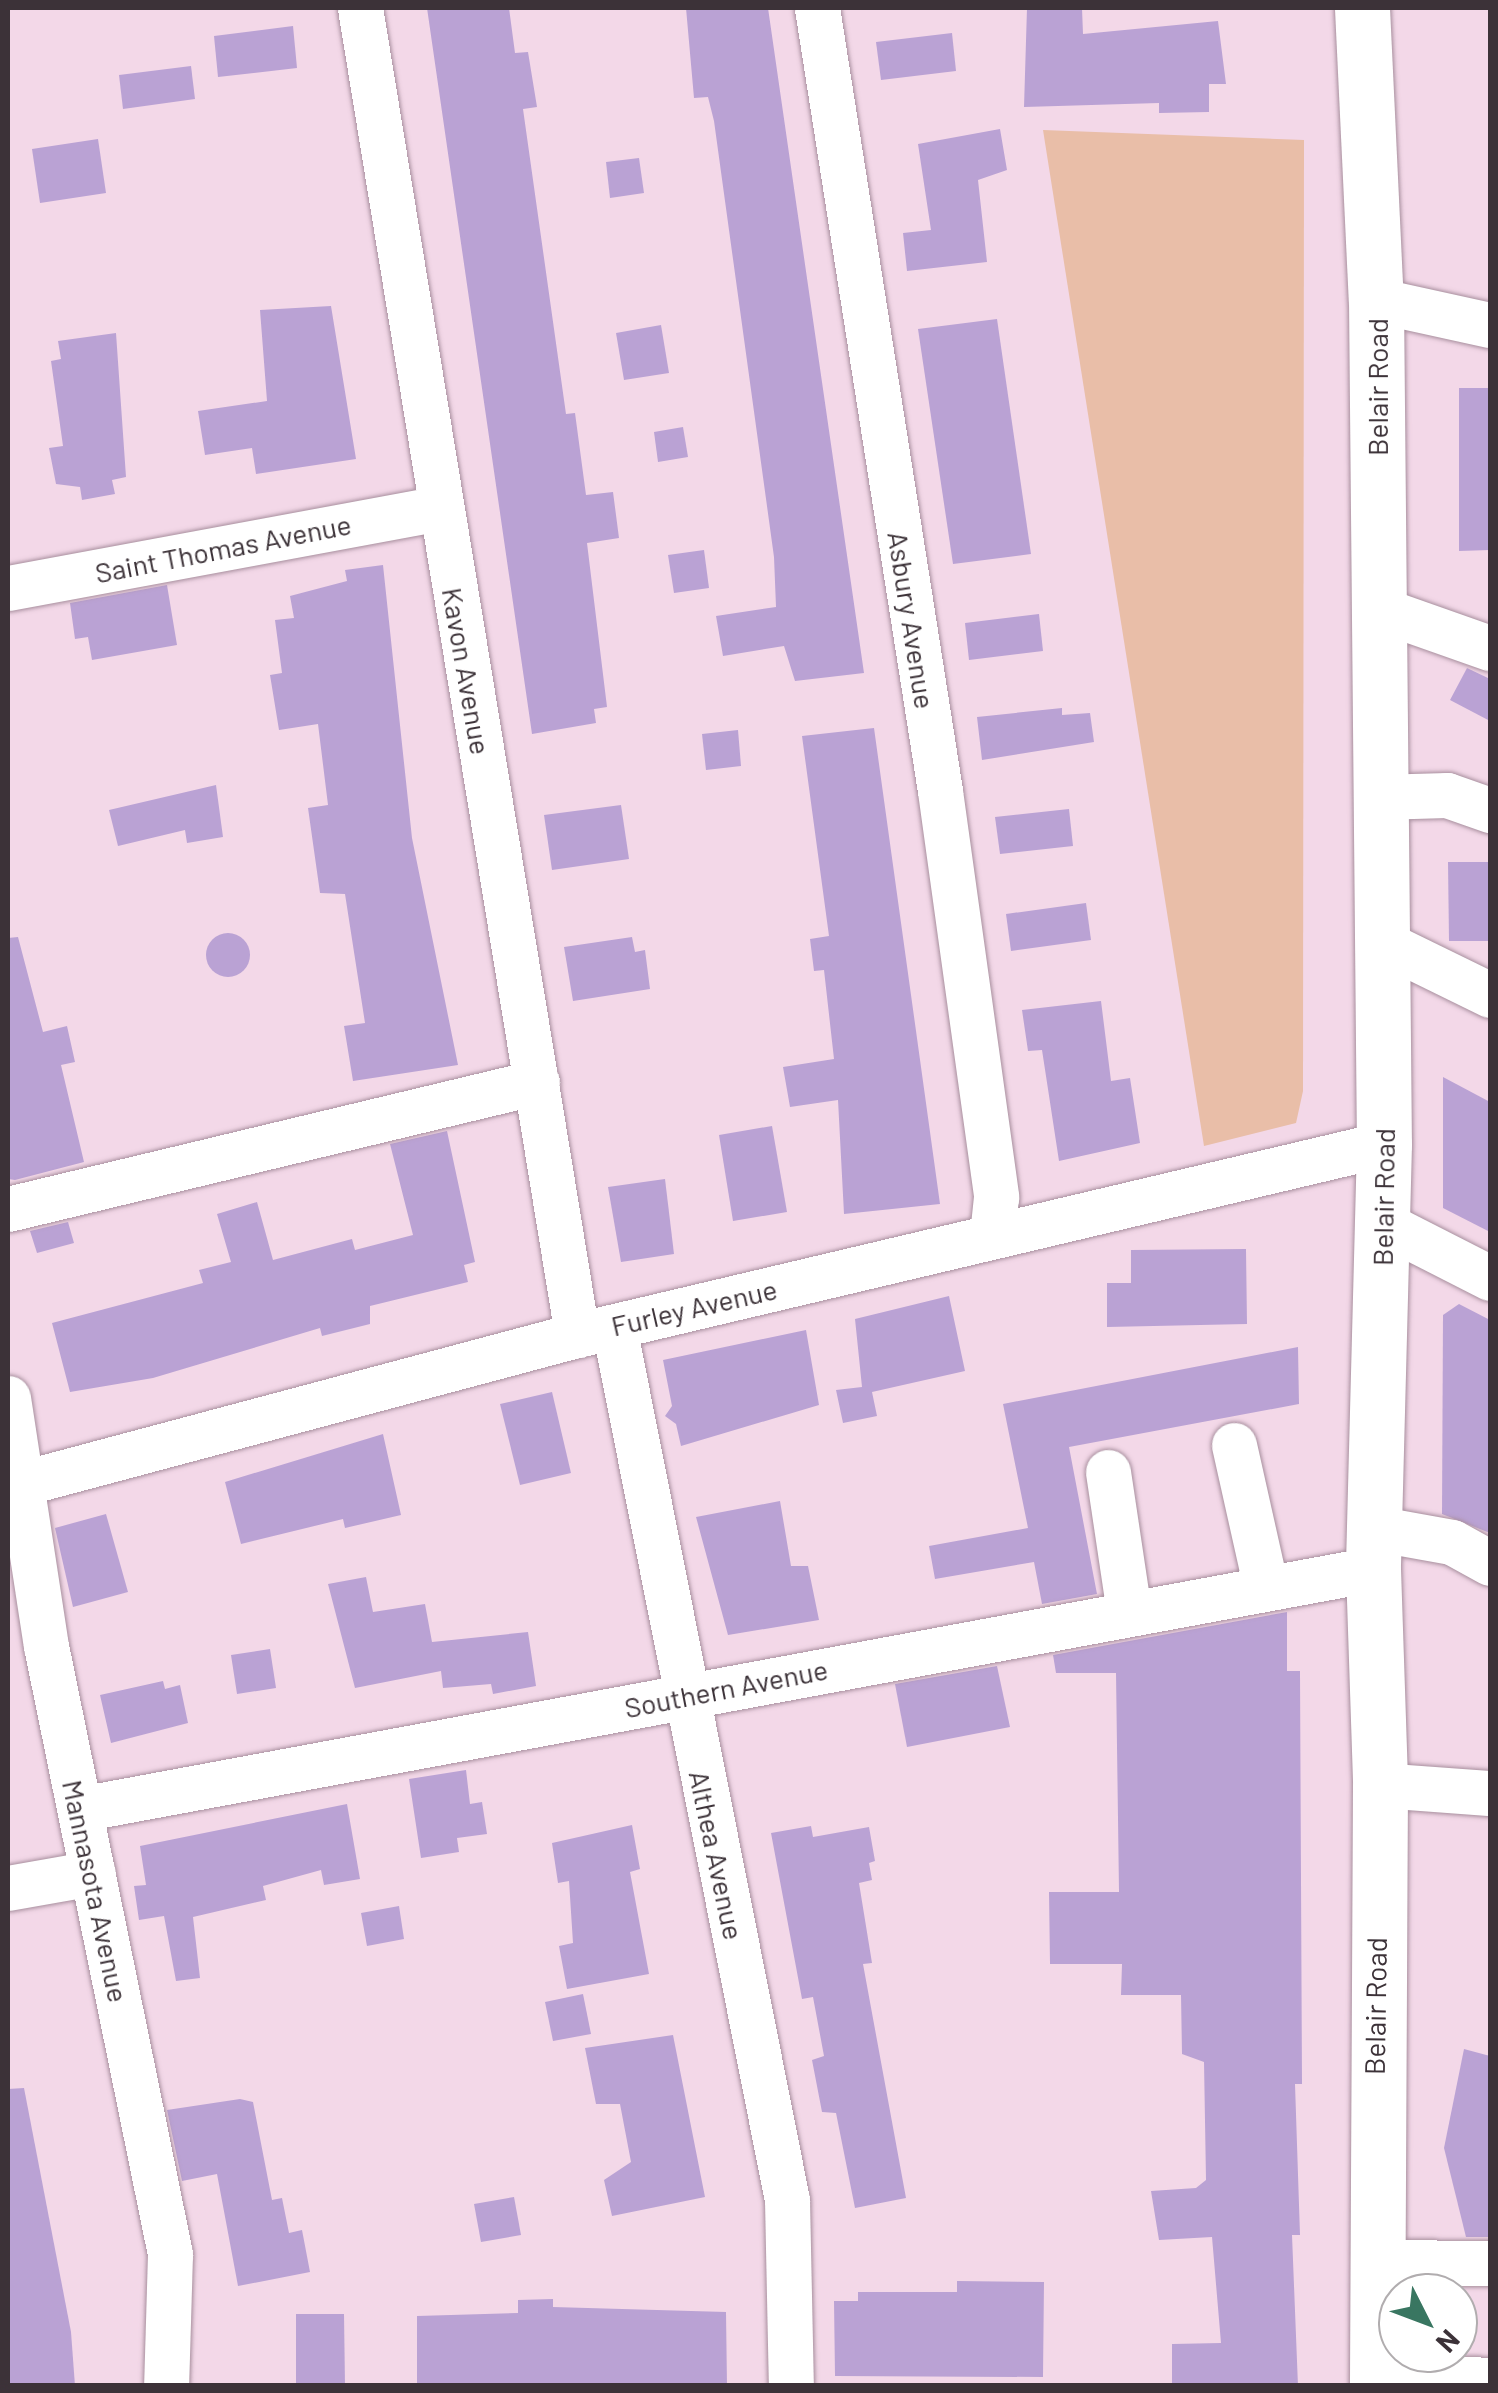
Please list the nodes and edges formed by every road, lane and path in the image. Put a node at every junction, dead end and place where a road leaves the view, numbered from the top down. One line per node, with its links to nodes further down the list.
1 (360, 8): 6 (street, Kavon Avenue)
2 (818, 8): 18 (street, Asbury Avenue)
3 (1362, 8): 4 (main road, Belair Road)
4 (1376, 300): 5 (street); 8 (main road, Belair Road)
5 (1490, 325)
6 (438, 508): 7 (street, Saint Thomas Avenue); 14 (street, Kavon Avenue)
7 (8, 582)
8 (1378, 609): 9 (street); 10 (main road, Belair Road)
9 (1490, 648)
10 (1378, 797): 11 (street); 12 (main road, Belair Road)
11 (1490, 810)
12 (1380, 940): 13 (street); 15 (main road, Belair Road)
13 (1490, 995)
14 (538, 1082): 16 (street); 20 (street, Kavon Avenue)
15 (1384, 1144): 17 (main road, Belair Road); 18 (street, Furley Avenue)
16 (8, 1209)
17 (1384, 1224): 19 (street); 25 (main road, Belair Road)
18 (992, 1234): 20 (street, Furley Avenue)
19 (1490, 1278)
20 (596, 1331): 24 (street, Furley Avenue); 29 (street, Althea Avenue)
21 (8, 1398): 24 (street, Mannasota Avenue)
22 (1234, 1445): 27 (street)
23 (1108, 1472): 28 (street)
24 (14, 1486): 32 (street, Mannasota Avenue)
25 (1373, 1548): 26 (street); 27 (street, Southern Avenue); 30 (main road, Belair Road)
26 (1490, 1563)
27 (1266, 1588): 28 (street, Southern Avenue)
28 (1129, 1612): 29 (street, Southern Avenue)
29 (683, 1696): 32 (street, Southern Avenue); 40 (street, Althea Avenue)
30 (1380, 1784): 31 (street); 35 (main road, Belair Road)
31 (1490, 1793)
32 (80, 1808): 33 (street, Mannasota Avenue)
33 (93, 1873): 34 (street); 39 (street, Mannasota Avenue)
34 (8, 1888)
35 (1378, 2262): 36 (street); 37 (main road, Belair Road)
36 (1490, 2263)
37 (1377, 2380): 38 (street)
38 (1490, 2380)
39 (166, 2386)
40 (791, 2386)

